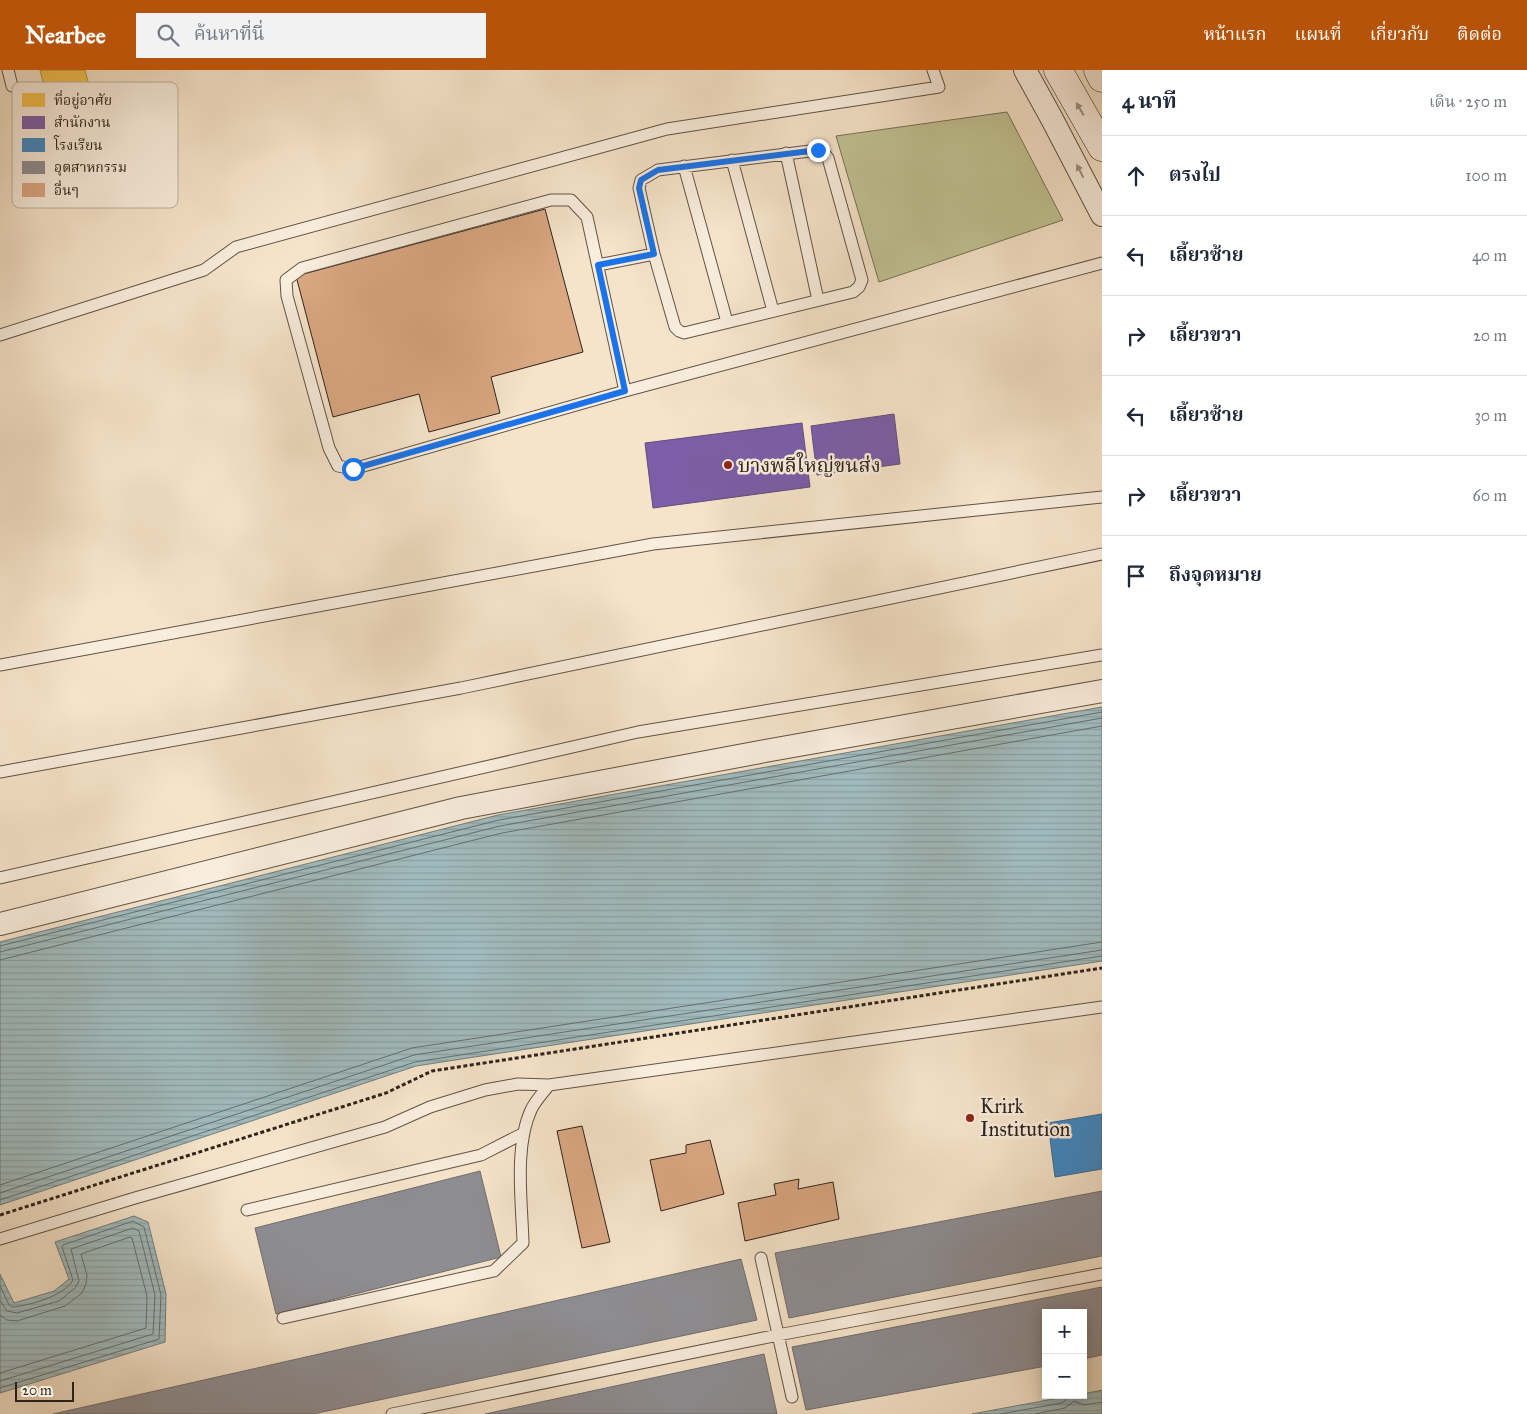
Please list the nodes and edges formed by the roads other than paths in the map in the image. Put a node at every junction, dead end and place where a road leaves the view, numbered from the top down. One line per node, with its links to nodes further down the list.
1 (8, 70): 7 (lane)
2 (933, 70): 19 (lane)
3 (1025, 70): 12 (street, one-way to 3)
4 (1058, 70): 8 (main road, one-way to 4)
5 (1098, 70): 6 (main road)
6 (1102, 78)
7 (12, 86)
8 (1102, 148)
9 (786, 153): 10 (lane); 16 (lane); 16 (lane)
10 (732, 160): 11 (lane); 17 (lane)
11 (684, 166): 13 (lane); 18 (lane)
12 (1102, 215)
13 (654, 254): 15 (lane); 18 (lane)
14 (1102, 264): 20 (lane)
15 (598, 265): 20 (lane); 20 (lane)
16 (818, 300): 17 (lane)
17 (772, 311): 18 (lane)
18 (727, 322)
19 (0, 336)
20 (625, 391)
21 (1102, 497): 24 (lane)
22 (1102, 554): 26 (lane)
23 (1102, 655): 27 (lane)
24 (0, 665)
25 (1102, 691): 28 (street)
26 (0, 772)
27 (0, 878)
28 (0, 924)
29 (1102, 1007): 30 (lane)
30 (549, 1085): 31 (lane); 33 (lane)
31 (524, 1133): 32 (lane); 36 (lane)
32 (247, 1210)
33 (0, 1239)
34 (761, 1258): 37 (lane)
35 (1102, 1274): 37 (lane)
36 (282, 1318)
37 (778, 1336): 38 (lane); 39 (lane)
38 (792, 1397)
39 (392, 1414)

